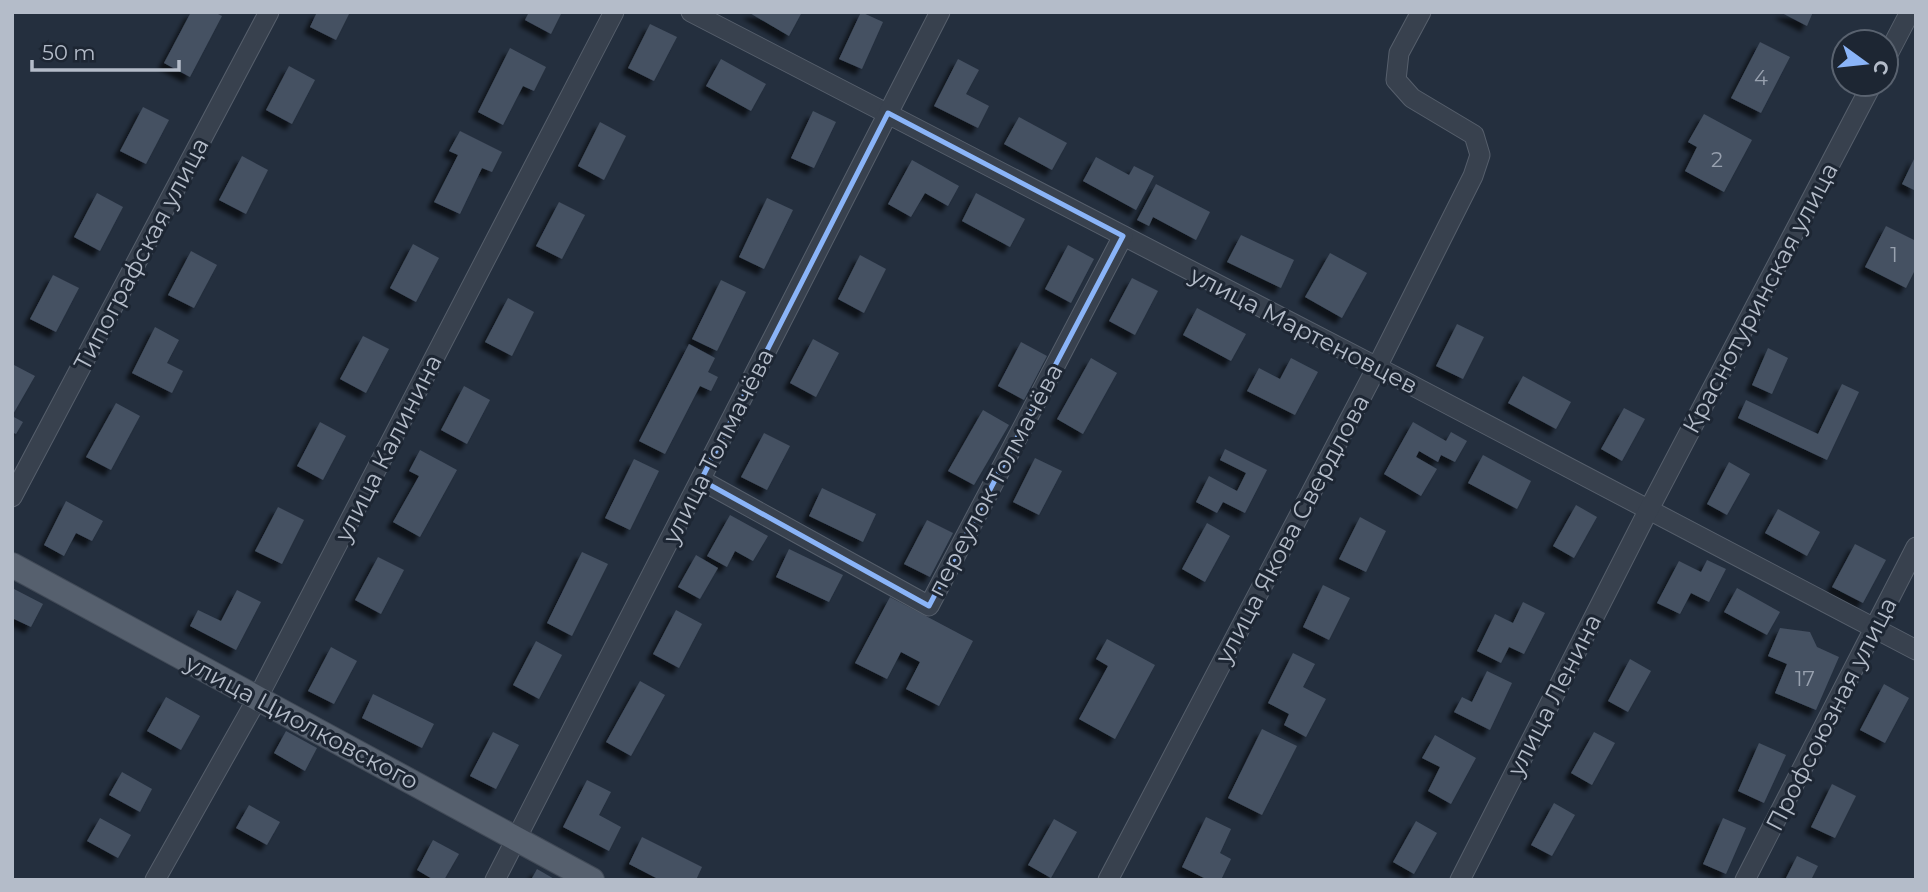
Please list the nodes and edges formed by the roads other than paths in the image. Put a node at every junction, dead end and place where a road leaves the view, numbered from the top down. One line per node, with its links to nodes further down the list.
1 (269, 12): 13 (street, Типографская улица)
2 (614, 12): 19 (street, улица Калинина)
3 (691, 12): 9 (street, улица Мартеновцев)
4 (940, 12): 9 (street, улица Толмачёва)
5 (1421, 12): 11 (street, улица Якова Свердлова)
6 (1910, 12): 7 (street)
7 (1900, 31)
8 (1865, 98): 14 (street, Краснотуринская улица)
9 (888, 113): 10 (street, улица Мартеновцев); 12 (street, улица Толмачёва)
10 (1123, 236): 11 (street, улица Мартеновцев); 12 (street, переулок Толмачёва)
11 (1377, 367): 14 (street, улица Мартеновцев); 24 (street, улица Якова Свердлова)
12 (701, 480): 20 (street, улица Толмачёва)
13 (12, 497)
14 (1648, 511): 17 (street, улица Мартеновцев); 25 (street, улица Ленина)
15 (1916, 547): 17 (street, Профсоюзная улица)
16 (12, 565): 19 (main road, улица Циолковского)
17 (1875, 629): 18 (street, улица Мартеновцев); 26 (street, Профсоюзная улица)
18 (1916, 650)
19 (257, 699): 20 (main road, улица Циолковского); 21 (street, улица Калинина)
20 (518, 838): 22 (street, улица Толмачёва); 23 (main road, улица Циолковского)
21 (155, 880)
22 (495, 880)
23 (592, 880)
24 (1108, 880)
25 (1460, 880)
26 (1745, 880)

